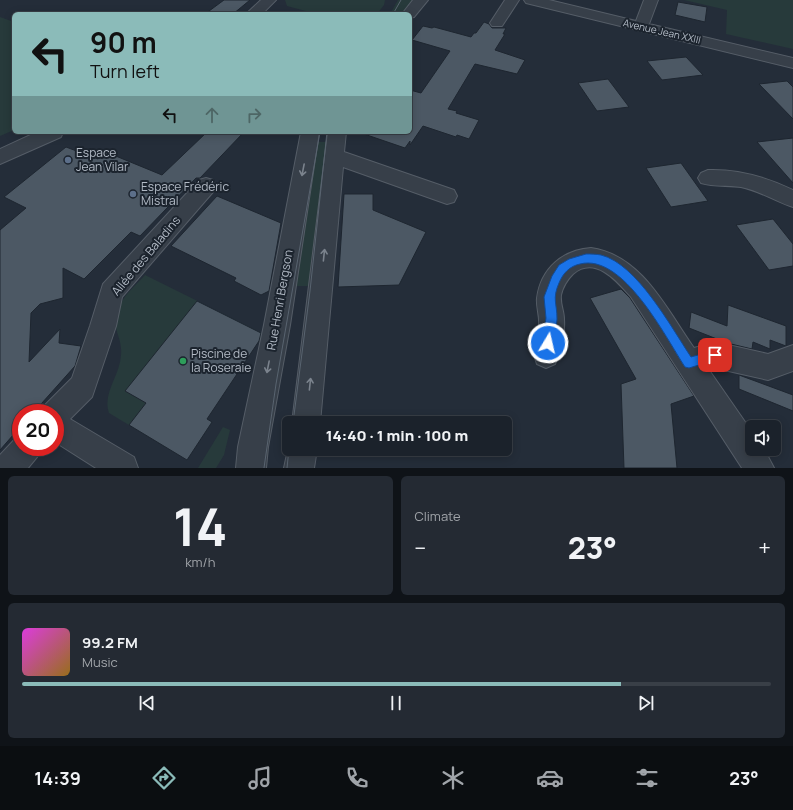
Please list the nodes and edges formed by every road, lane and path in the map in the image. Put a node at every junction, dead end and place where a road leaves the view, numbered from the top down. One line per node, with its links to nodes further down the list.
1 (269, 0): 6 (street)
2 (421, 0): 7 (street)
3 (512, 0): 8 (street)
4 (531, 0): 9 (street, Avenue Jean XXIII)
5 (651, 0): 9 (street)
6 (255, 12)
7 (411, 12)
8 (497, 23)
9 (641, 26): 10 (street, Avenue Jean XXIII)
10 (793, 62)
11 (50, 134): 15 (street)
12 (310, 134): 30 (street, Rue Henri Bergson, one-way to 30)
13 (337, 134): 14 (street)
14 (334, 156): 18 (street); 24 (street, one-way to 14)
15 (0, 157)
16 (708, 178): 19 (street)
17 (206, 186): 23 (street, Allée des Baladins)
18 (447, 196)
19 (793, 198)
20 (546, 355): 22 (street)
21 (793, 358): 22 (street)
22 (689, 363): 32 (street)
23 (64, 406)
24 (307, 416)
25 (64, 432): 29 (street)
26 (19, 456): 28 (street)
27 (301, 456): 31 (street)
28 (8, 468)
29 (123, 468)
30 (251, 468)
31 (299, 468)
32 (760, 468)

